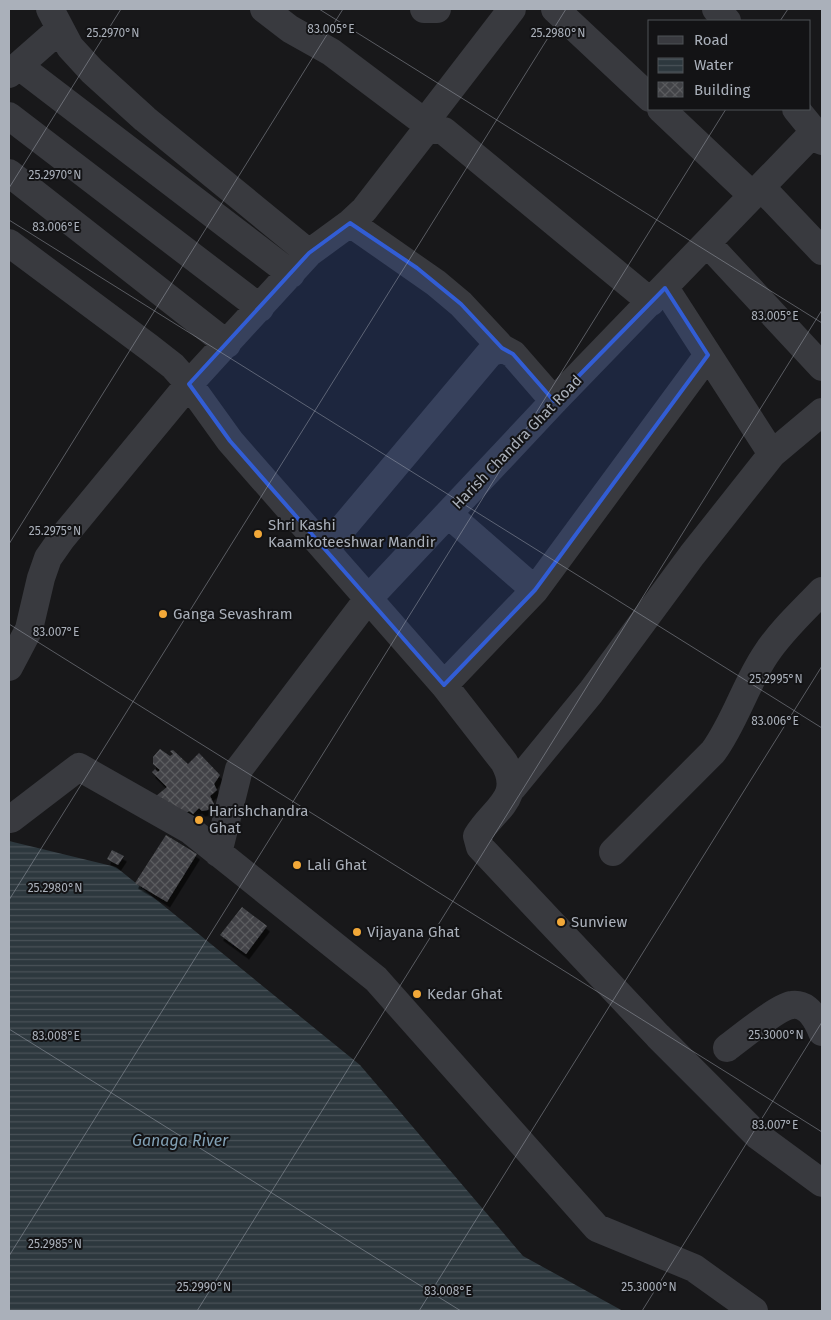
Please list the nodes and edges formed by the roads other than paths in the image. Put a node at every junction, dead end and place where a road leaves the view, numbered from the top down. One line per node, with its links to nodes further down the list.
1 (264, 9): 14 (street)
2 (424, 9): 3 (street)
3 (437, 9)
4 (512, 9): 14 (street)
5 (555, 9): 10 (street)
6 (716, 9): 8 (street)
7 (55, 19): 9 (street); 22 (street)
8 (726, 20)
9 (14, 70): 23 (street)
10 (648, 96)
11 (662, 110): 17 (street)
12 (797, 110): 15 (street)
13 (9, 116): 25 (street)
14 (429, 125): 18 (street); 24 (street)
15 (818, 137): 17 (street, Harish Chandra Ghat Road)
16 (9, 174): 26 (street)
17 (757, 191): 20 (street, Harish Chandra Ghat Road); 21 (street)
18 (350, 223): 22 (street); 27 (street)
19 (9, 243): 30 (street)
20 (707, 243): 24 (street, Harish Chandra Ghat Road); 29 (street)
21 (822, 251)
22 (309, 253): 23 (street)
23 (291, 274): 25 (street)
24 (658, 295): 28 (street); 31 (street, Harish Chandra Ghat Road)
25 (260, 308): 26 (street)
26 (227, 344): 30 (street)
27 (502, 348): 31 (street); 35 (street)
28 (708, 355): 33 (street); 36 (street)
29 (822, 367)
30 (189, 384): 35 (street); 39 (street)
31 (554, 401): 34 (street, Harish Chandra Ghat Road)
32 (822, 412): 33 (street)
33 (772, 454): 41 (street)
34 (448, 514): 36 (street); 38 (street, Harish Chandra Ghat Road)
35 (325, 549): 38 (street)
36 (535, 590): 40 (street)
37 (822, 591): 43 (street)
38 (368, 599): 40 (street); 44 (street, Harish Chandra Ghat Road)
39 (9, 668)
40 (444, 684): 41 (street)
41 (512, 787): 47 (street)
42 (9, 817): 44 (street)
43 (613, 852)
44 (218, 853): 48 (street)
45 (822, 1032): 46 (street)
46 (726, 1048)
47 (822, 1183)
48 (754, 1311)

